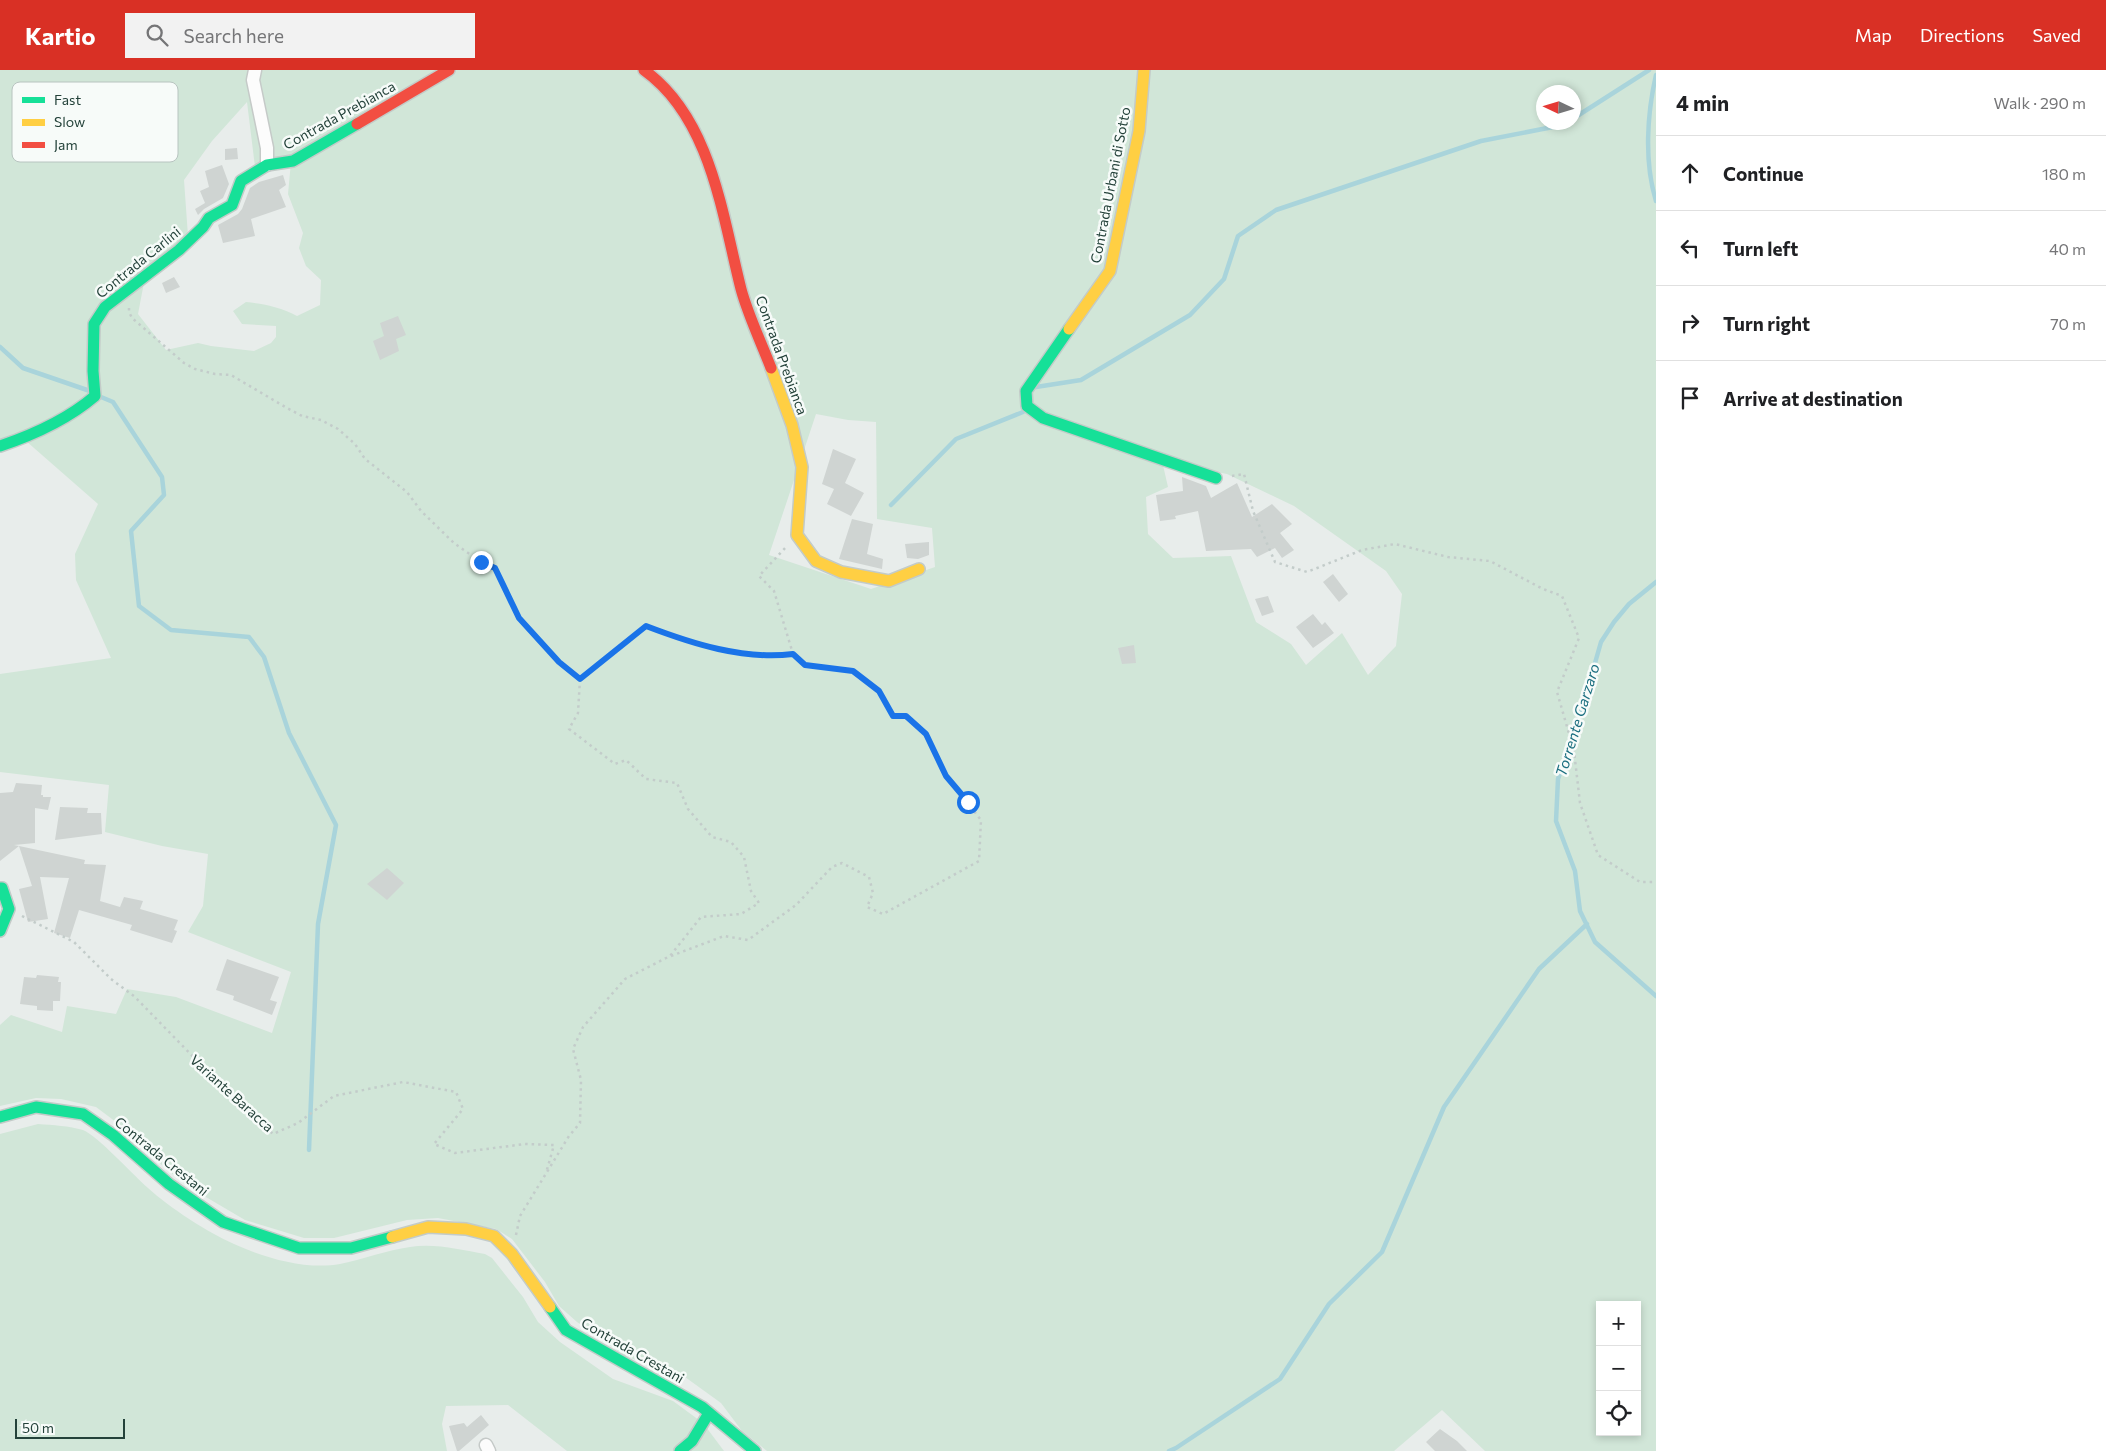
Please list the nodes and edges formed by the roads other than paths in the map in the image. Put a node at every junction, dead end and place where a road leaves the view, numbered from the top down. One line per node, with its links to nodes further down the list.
1 (255, 70): 5 (street)
2 (449, 70): 5 (street, Contrada Prebianca)
3 (644, 70): 8 (street, Contrada Prebianca)
4 (1144, 70): 7 (street, Contrada Urbani di Sotto)
5 (267, 165): 6 (street, Contrada Carlini)
6 (0, 446)
7 (1216, 478)
8 (919, 569)
9 (0, 888): 10 (street)
10 (0, 931)
11 (0, 1117): 12 (street, Contrada Crestani)
12 (709, 1413): 13 (street); 14 (street, Contrada Crestani)
13 (680, 1451)
14 (755, 1451)

